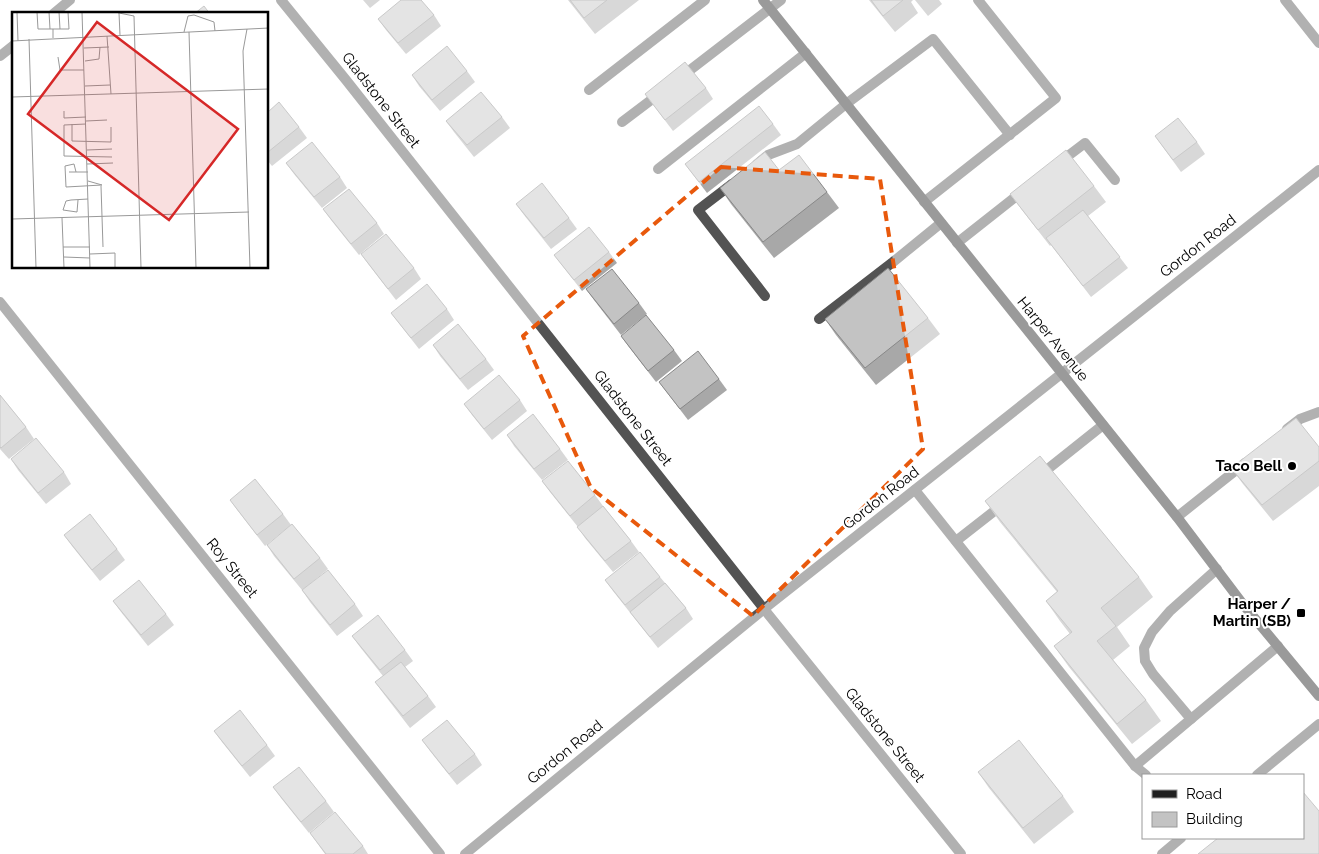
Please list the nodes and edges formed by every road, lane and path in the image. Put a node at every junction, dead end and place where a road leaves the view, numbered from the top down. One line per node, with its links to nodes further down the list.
1 (70, 0): 8 (street)
2 (281, 0): 41 (street, Gladstone Street)
3 (705, 0): 13 (street)
4 (781, 0): 7 (street)
5 (978, 0): 16 (street)
6 (1286, 0): 9 (street)
7 (767, 4): 11 (main road, Harper Avenue); 15 (street)
8 (55, 12)
9 (1319, 43)
10 (12, 47): 12 (street)
11 (806, 53): 14 (main road, Harper Avenue); 19 (street)
12 (0, 56)
13 (589, 90)
14 (846, 104): 16 (street); 17 (street); 24 (main road, Harper Avenue)
15 (622, 122)
16 (1010, 135): 24 (street)
17 (752, 167)
18 (1055, 167): 22 (street)
19 (658, 169)
20 (1319, 170): 30 (street, Gordon Road)
21 (737, 179): 27 (street)
22 (1115, 180)
23 (1032, 184): 26 (street)
24 (924, 202): 25 (main road, Harper Avenue)
25 (941, 224): 26 (main road, Harper Avenue); 29 (street)
26 (957, 243): 30 (main road, Harper Avenue)
27 (765, 296)
28 (0, 302): 50 (street, Roy Street)
29 (819, 319)
30 (1061, 374): 32 (main road, Harper Avenue); 36 (street, Gordon Road)
31 (1319, 412): 33 (street)
32 (1103, 425): 35 (street); 38 (main road, Harper Avenue)
33 (1277, 437)
34 (1254, 456): 38 (street)
35 (1033, 480)
36 (915, 490): 39 (street); 41 (street, Gordon Road)
37 (1010, 499): 39 (street)
38 (1177, 517): 40 (main road, Harper Avenue)
39 (956, 542): 46 (street)
40 (1216, 569): 42 (main road, Harper Avenue); 44 (street)
41 (764, 609): 51 (street, Gordon Road); 52 (street, Gladstone Street)
42 (1278, 646): 43 (main road, Harper Avenue); 44 (street)
43 (1319, 696)
44 (1191, 719): 46 (street)
45 (1319, 724): 48 (street)
46 (1135, 766): 47 (street)
47 (1145, 774)
48 (1258, 774)
49 (1180, 839): 53 (street)
50 (440, 854)
51 (465, 854)
52 (961, 854)
53 (1162, 854)

